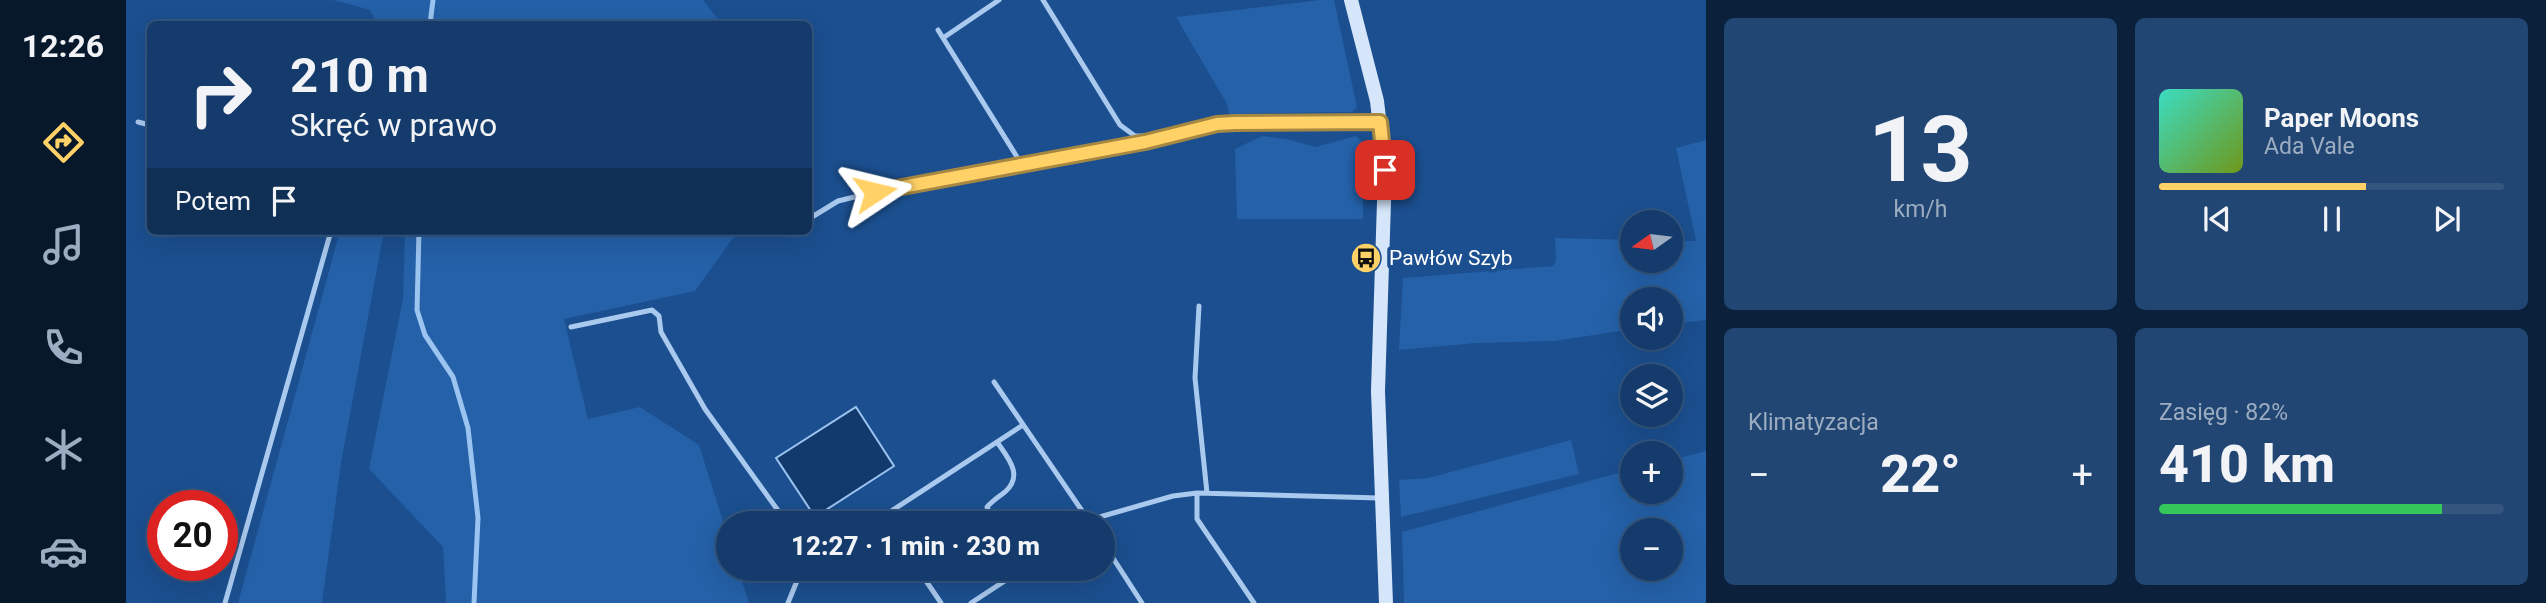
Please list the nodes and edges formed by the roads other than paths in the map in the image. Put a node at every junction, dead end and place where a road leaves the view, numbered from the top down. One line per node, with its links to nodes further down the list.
1 (999, 0): 5 (lane)
2 (1043, 0): 9 (lane)
3 (1352, 0): 7 (street)
4 (938, 30): 5 (lane)
5 (943, 38): 10 (lane)
6 (138, 122): 8 (lane)
7 (1380, 122): 9 (lane); 20 (street)
8 (147, 124)
9 (1164, 137): 10 (lane)
10 (1022, 165): 11 (lane)
11 (812, 217)
12 (330, 235): 30 (lane)
13 (1199, 306): 19 (lane)
14 (571, 327): 21 (lane)
15 (994, 382): 16 (lane)
16 (1023, 425): 17 (lane); 24 (lane)
17 (997, 442): 22 (lane); 23 (lane)
18 (1197, 493): 19 (lane); 25 (lane); 35 (lane)
19 (1207, 493): 20 (lane)
20 (1382, 498): 36 (street)
21 (778, 511)
22 (892, 511)
23 (989, 511)
24 (1082, 511)
25 (1115, 514)
26 (1115, 561): 34 (lane)
27 (797, 581): 31 (lane)
28 (926, 581): 32 (lane)
29 (1005, 581): 33 (lane)
30 (225, 603)
31 (788, 603)
32 (941, 603)
33 (971, 603)
34 (1142, 603)
35 (1254, 603)
36 (1386, 603)

